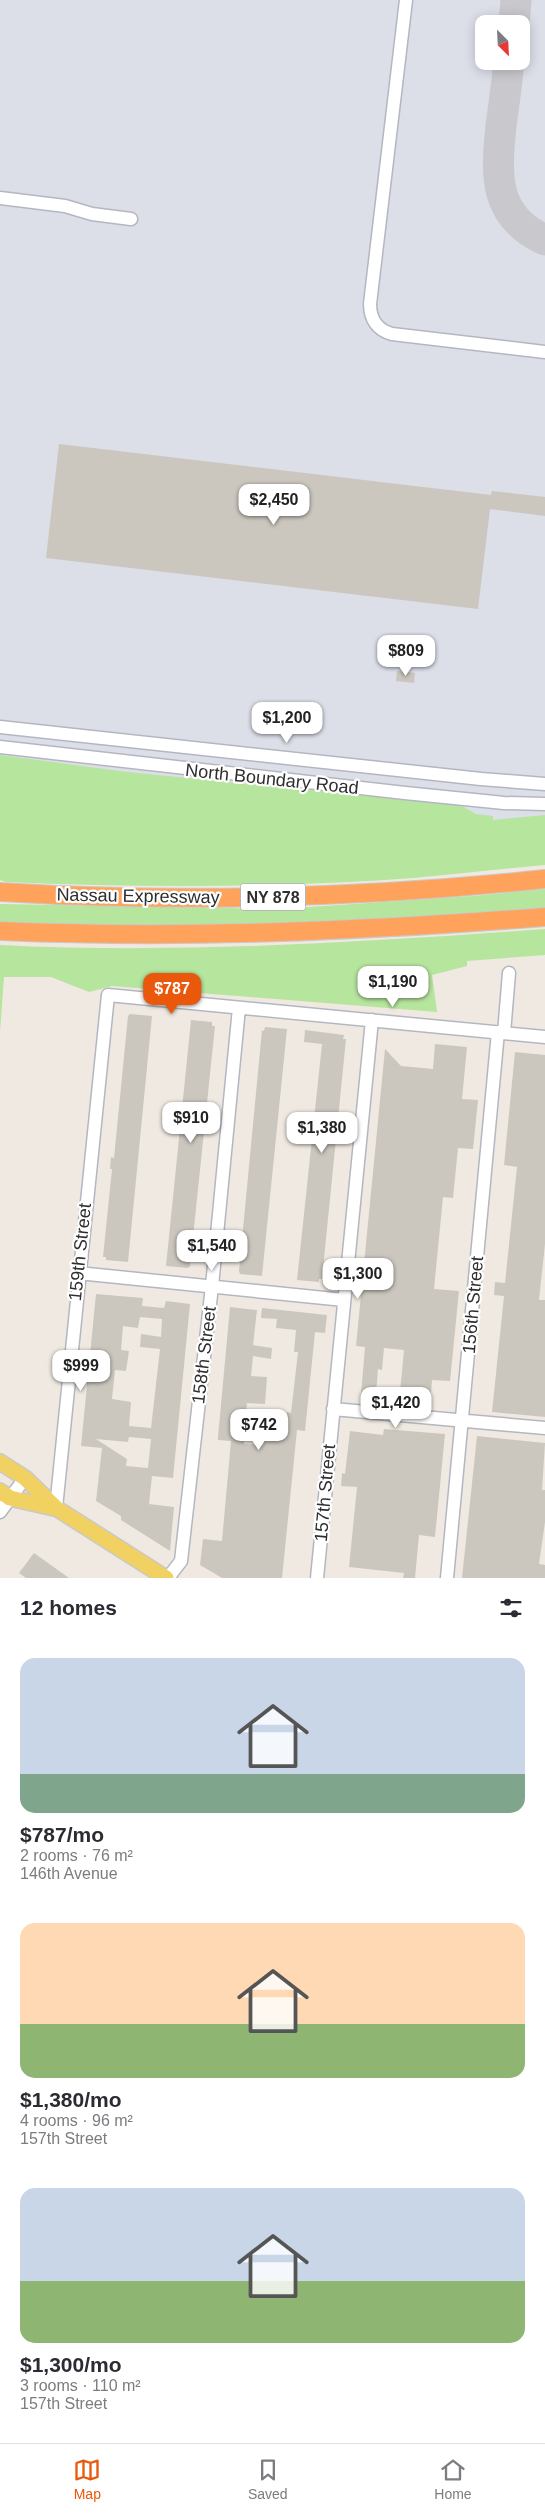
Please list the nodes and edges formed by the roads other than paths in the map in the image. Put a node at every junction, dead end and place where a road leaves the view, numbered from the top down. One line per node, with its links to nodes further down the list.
1 (406, 0): 4 (street)
2 (0, 198): 3 (street)
3 (131, 219)
4 (545, 352)
5 (0, 727): 7 (street, North Boundary Road)
6 (0, 747): 8 (street, North Boundary Road)
7 (545, 784)
8 (545, 804)
9 (545, 879): 10 (highway, Nassau Expressway / NY 878)
10 (0, 892)
11 (545, 917): 12 (highway, NY 878)
12 (0, 931)
13 (509, 973): 16 (street, 156th Street)
14 (239, 1008): 15 (street); 18 (street, 159th Street); 19 (street, 158th Street)
15 (372, 1020): 16 (street); 20 (street, 157th Street)
16 (501, 1033): 17 (street); 22 (street, 156th Street)
17 (545, 1037)
18 (78, 1273): 19 (street); 27 (street, 159th Street)
19 (212, 1286): 20 (street); 29 (street, 158th Street)
20 (344, 1300): 21 (street, 157th Street)
21 (333, 1408): 22 (street); 30 (street, 157th Street)
22 (462, 1422): 23 (street); 31 (street, 156th Street)
23 (545, 1428)
24 (0, 1462): 25 (main road)
25 (24, 1478): 26 (street); 27 (main road)
26 (5, 1494): 27 (main road); 28 (street)
27 (56, 1508): 29 (main road)
28 (0, 1512)
29 (167, 1578)
30 (317, 1578)
31 (447, 1578)

